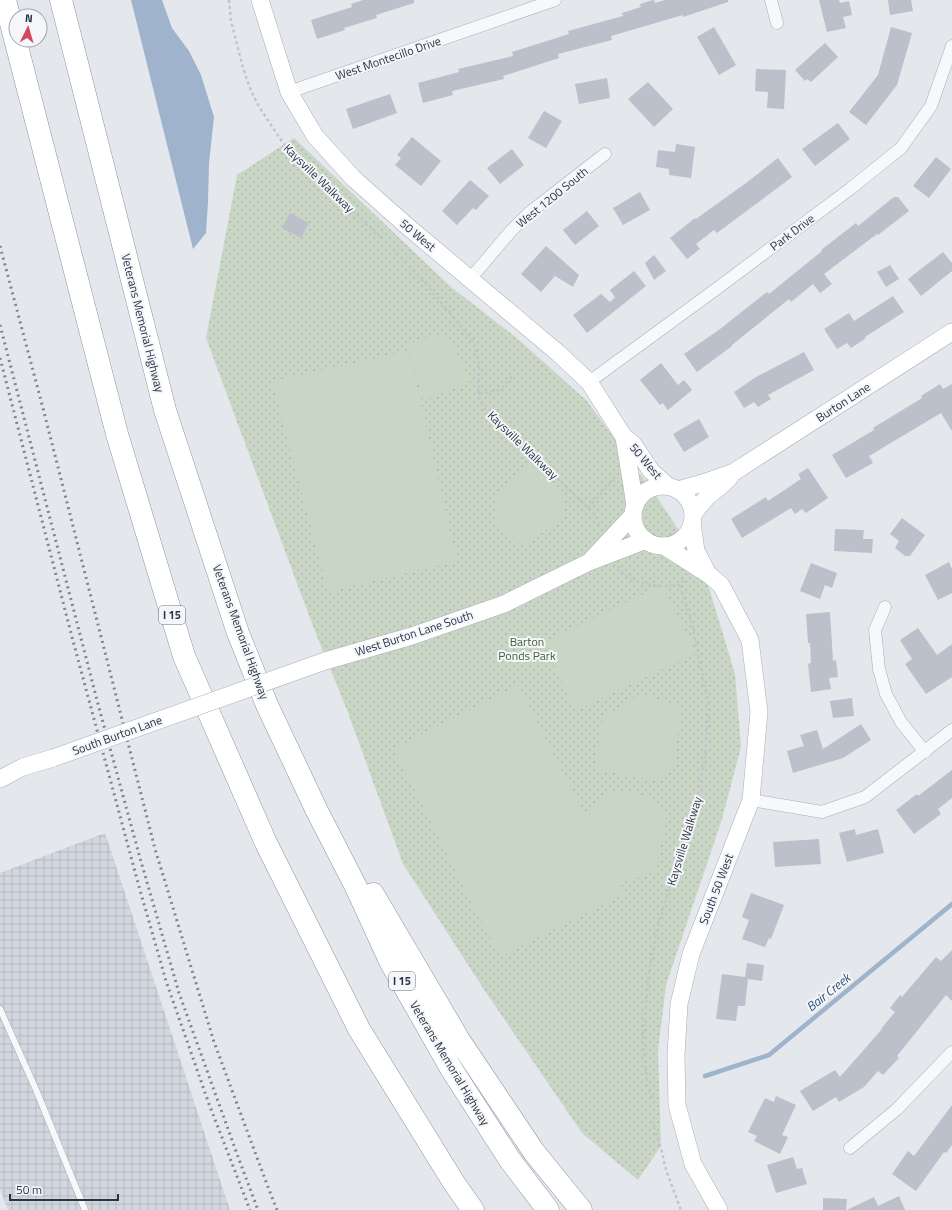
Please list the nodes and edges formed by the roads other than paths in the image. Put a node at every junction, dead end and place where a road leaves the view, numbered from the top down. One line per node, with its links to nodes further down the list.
1 (5, 0): 33 (highway, I 15)
2 (61, 0): 25 (highway, Veterans Memorial Highway / I 15)
3 (260, 0): 8 (street, 50 West)
4 (555, 0): 8 (street, West Montecillo Drive)
5 (771, 0): 6 (street)
6 (777, 23)
7 (952, 46): 12 (street, Park Drive)
8 (289, 92): 10 (street, 50 West)
9 (605, 154): 10 (street, West 1200 South)
10 (470, 279): 12 (street, 50 West)
11 (952, 332): 14 (street, Burton Lane)
12 (589, 382): 13 (street, 50 West)
13 (624, 437): 15 (street, 50 West); 16 (street, 50 West)
14 (734, 472): 15 (street, Burton Lane); 17 (street, Burton Lane)
15 (673, 488): 16 (street); 17 (street)
16 (634, 510): 18 (street); 20 (street, West Burton Lane South)
17 (693, 519): 19 (street); 21 (street, South 50 West)
18 (646, 540): 19 (street); 20 (street, West Burton Lane South)
19 (664, 546): 21 (street, South 50 West)
20 (589, 562): 23 (street, West Burton Lane South, bridge)
21 (708, 574): 28 (street, South 50 West)
22 (885, 607): 26 (street)
23 (234, 693): 27 (street, South Burton Lane, bridge)
24 (952, 730): 26 (street)
25 (282, 738): 34 (highway, Veterans Memorial Highway / I 15); 35 (highway)
26 (925, 752): 28 (street)
27 (0, 780)
28 (750, 800): 36 (street, South 50 West)
29 (0, 1009): 32 (lane)
30 (952, 1052): 31 (street)
31 (850, 1148)
32 (85, 1210)
33 (471, 1210)
34 (548, 1210)
35 (581, 1210)
36 (719, 1210)

